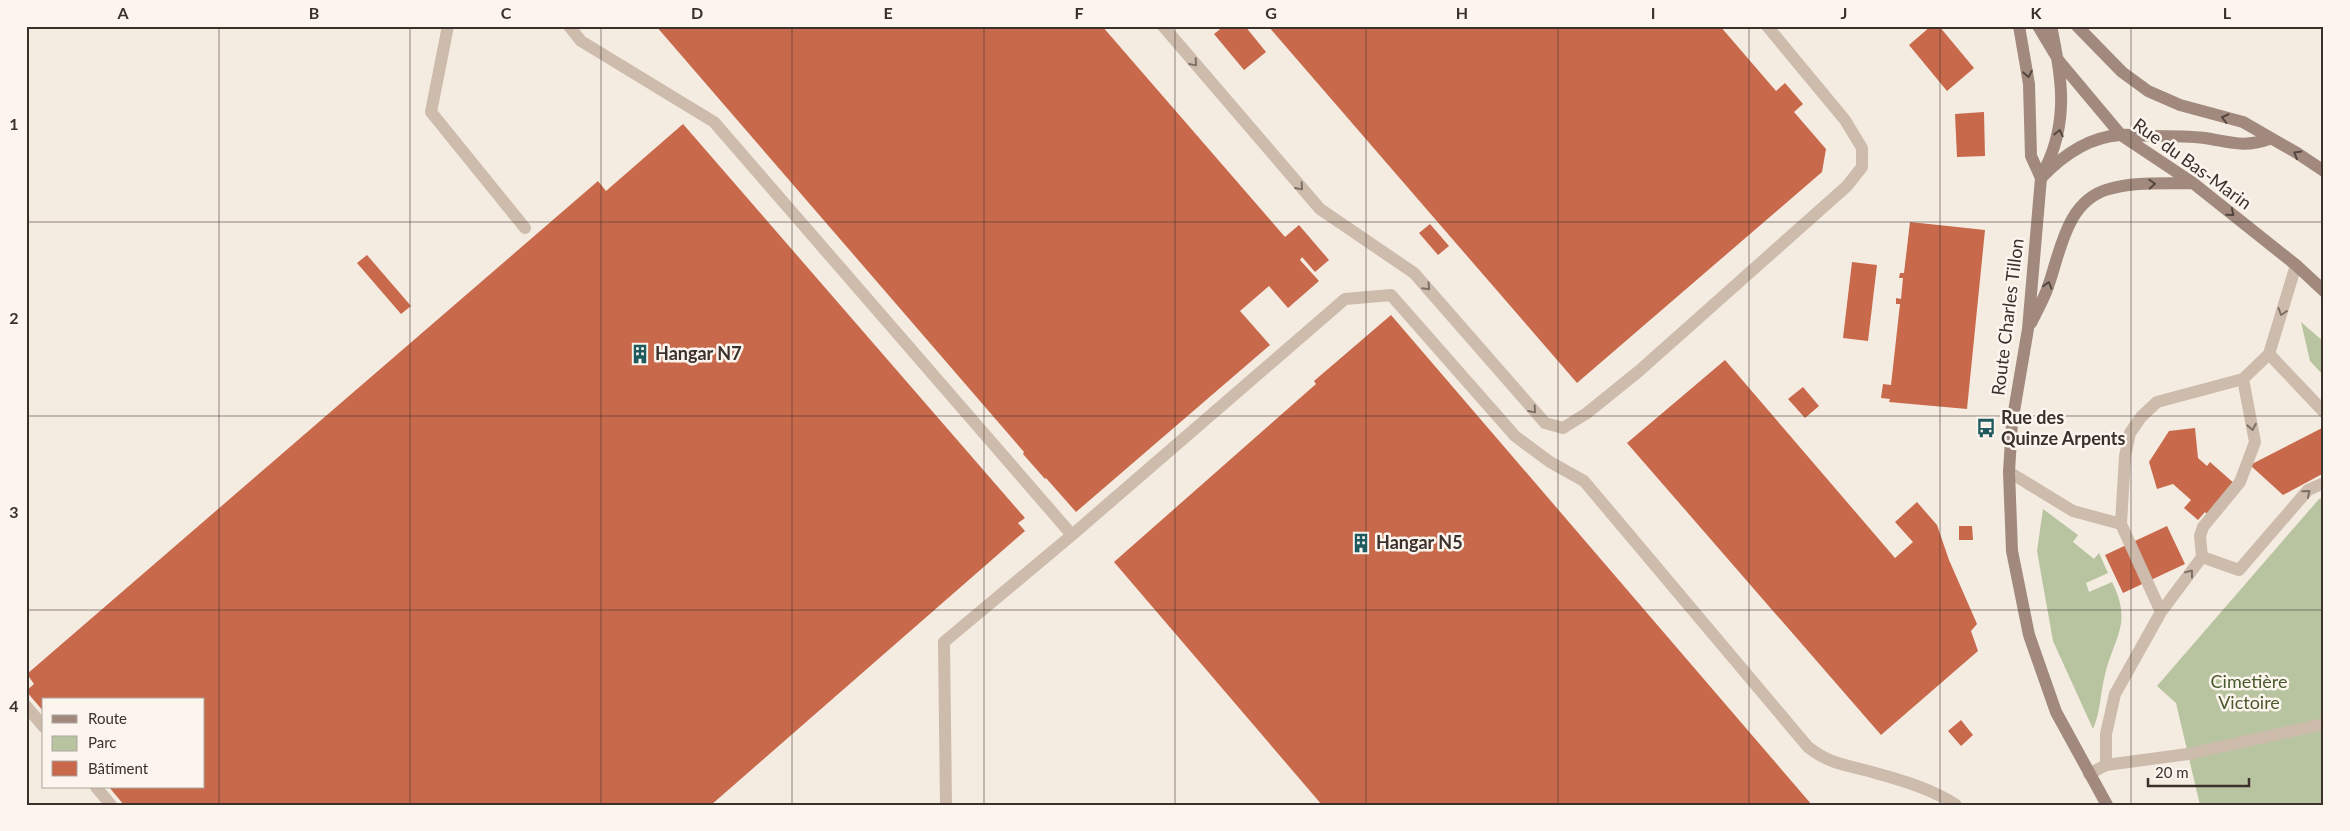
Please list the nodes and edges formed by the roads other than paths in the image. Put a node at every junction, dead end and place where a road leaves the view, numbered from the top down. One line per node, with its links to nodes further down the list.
1 (448, 26): 15 (lane)
2 (569, 26): 25 (lane)
3 (1163, 26): 4 (lane, one-way to 4)
4 (1767, 26)
5 (2019, 26): 13 (main road, Route Charles Tillon, one-way to 13)
6 (2038, 26): 9 (main road, Rue du Bas-Marin)
7 (2051, 26): 9 (main road)
8 (2077, 26): 11 (main road, Rue du Bas-Marin, one-way to 8)
9 (2059, 61): 10 (main road, Rue du Bas-Marin); 13 (main road, one-way to 9)
10 (2121, 135): 11 (main road); 13 (main road); 14 (main road, Rue du Bas-Marin)
11 (2269, 139): 12 (main road, Rue du Bas-Marin, one-way to 11)
12 (2324, 171)
13 (2041, 178): 18 (main road, Route Charles Tillon)
14 (2193, 182): 16 (main road, Rue du Bas-Marin, one-way to 16); 18 (main road, one-way to 14)
15 (525, 228)
16 (2296, 265): 17 (main road, Rue du Bas-Marin); 19 (lane, one-way to 19)
17 (2324, 291)
18 (2028, 330): 22 (main road, Route Charles Tillon)
19 (2268, 354): 20 (lane); 21 (lane)
20 (2243, 379): 24 (lane); 26 (lane, one-way to 26)
21 (2324, 412)
22 (2009, 472): 24 (lane); 32 (main road, Route Charles Tillon)
23 (2324, 483): 26 (lane, one-way to 23)
24 (2122, 524): 27 (lane)
25 (1072, 535): 35 (lane); 36 (lane)
26 (2202, 557): 27 (lane, one-way to 26)
27 (2160, 612): 31 (lane)
28 (26, 706): 29 (lane)
29 (42, 724)
30 (2324, 724): 31 (lane)
31 (2106, 765): 32 (lane)
32 (2089, 774): 37 (main road, Route Charles Tillon)
33 (97, 788): 34 (lane)
34 (111, 805)
35 (946, 805)
36 (1956, 805)
37 (2107, 805)

